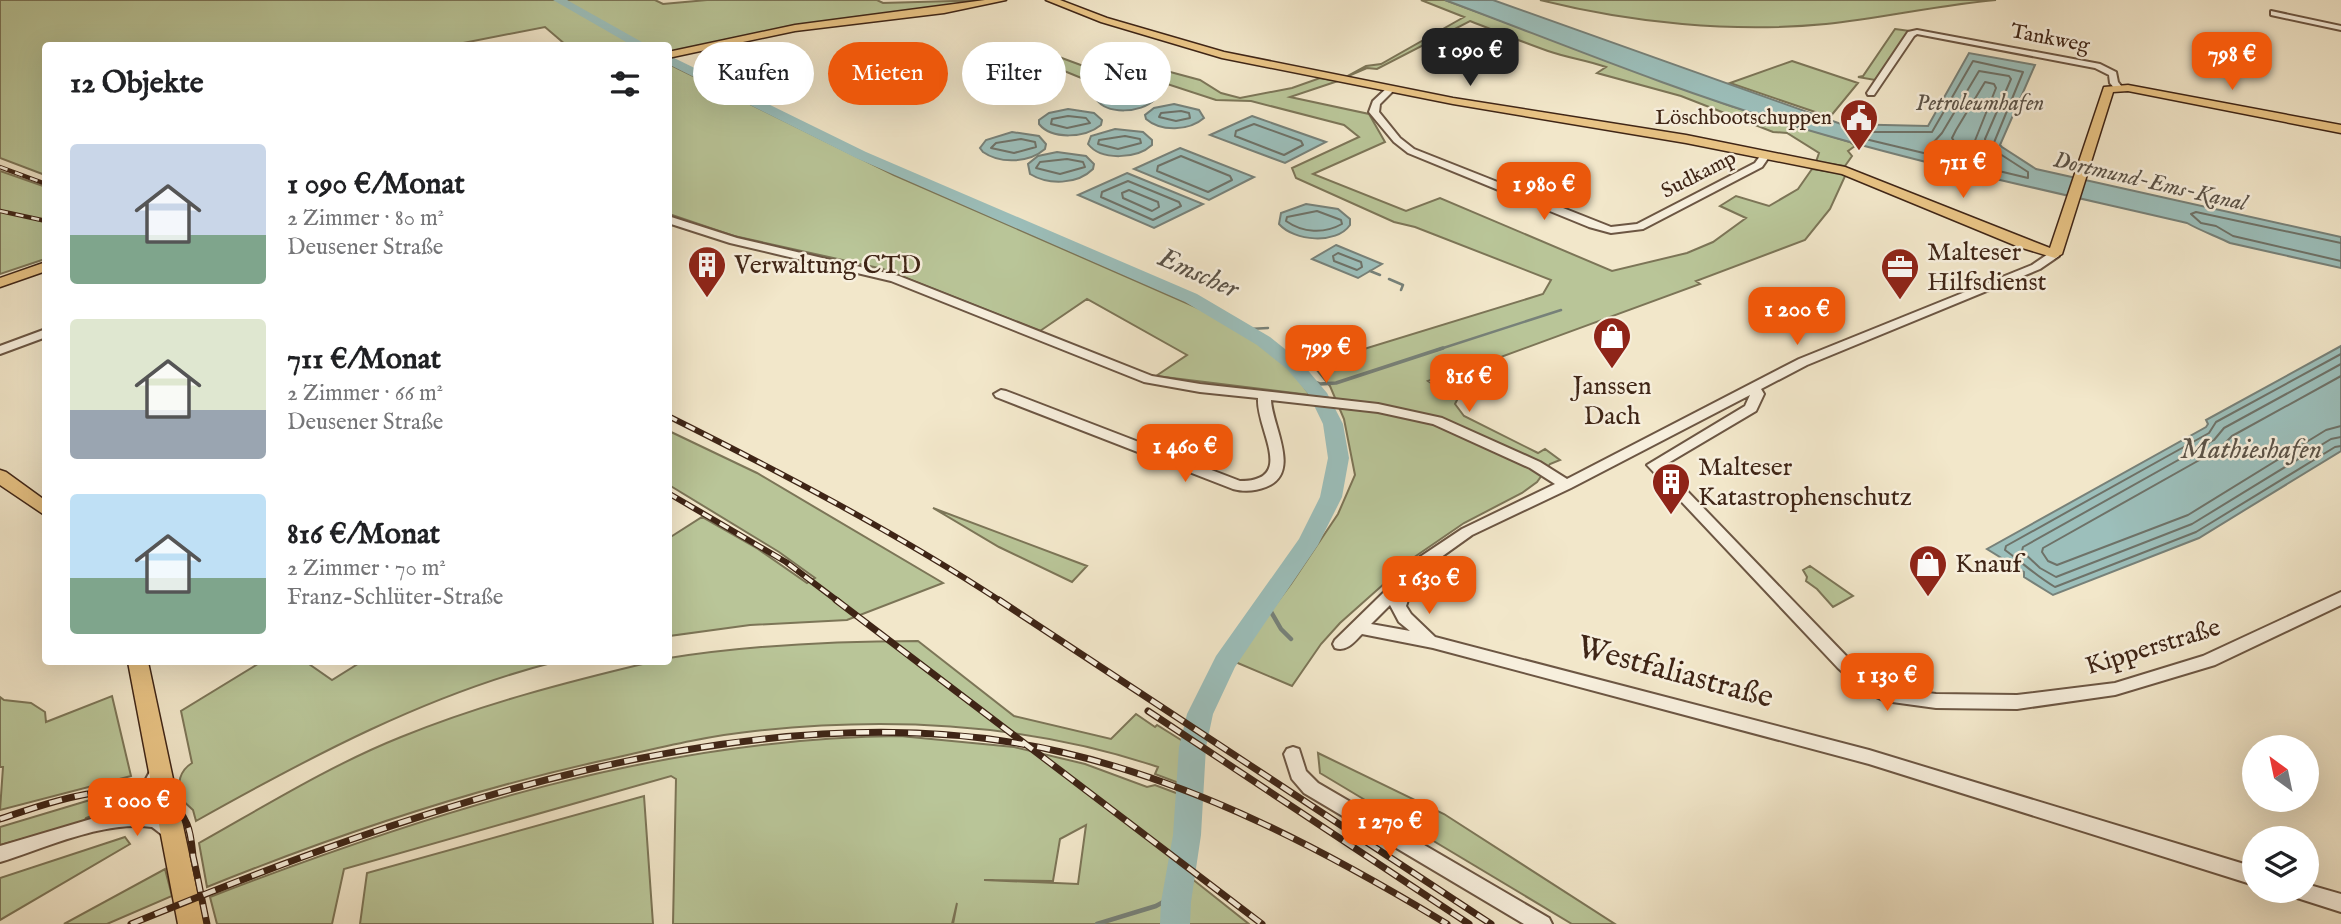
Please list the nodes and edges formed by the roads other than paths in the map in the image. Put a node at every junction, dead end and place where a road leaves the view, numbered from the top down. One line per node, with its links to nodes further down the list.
1 (1001, 0): 5 (main road)
2 (1051, 0): 7 (main road)
3 (2274, 13): 4 (street)
4 (2341, 28)
5 (672, 54)
6 (2118, 88): 8 (street, Tankweg); 9 (main road); 12 (main road)
7 (1391, 89): 10 (main road); 10 (street, Sudkamp)
8 (1871, 93)
9 (2341, 129)
10 (1766, 155): 12 (main road)
11 (672, 220): 19 (street)
12 (2056, 254): 17 (street)
13 (42, 267): 14 (main road)
14 (0, 283)
15 (42, 335): 16 (street)
16 (0, 351)
17 (1753, 387): 21 (street); 24 (street, Kipperstraße)
18 (1001, 394): 19 (street)
19 (1265, 395): 21 (street)
20 (0, 476): 22 (main road)
21 (1566, 485): 23 (street)
22 (42, 507)
23 (1394, 597): 25 (street); 26 (street)
24 (2341, 598)
25 (1358, 627): 26 (street, Westfaliastraße); 27 (street)
26 (1433, 642): 34 (street, Westfaliastraße)
27 (1341, 644)
28 (139, 665): 30 (main road)
29 (1293, 754): 38 (street)
30 (160, 768): 31 (street); 32 (main road)
31 (108, 822): 32 (street); 33 (street)
32 (173, 833): 37 (main road)
33 (0, 854)
34 (2242, 872)
35 (2319, 896): 36 (street)
36 (2341, 903)
37 (191, 924)
38 (1542, 924)

